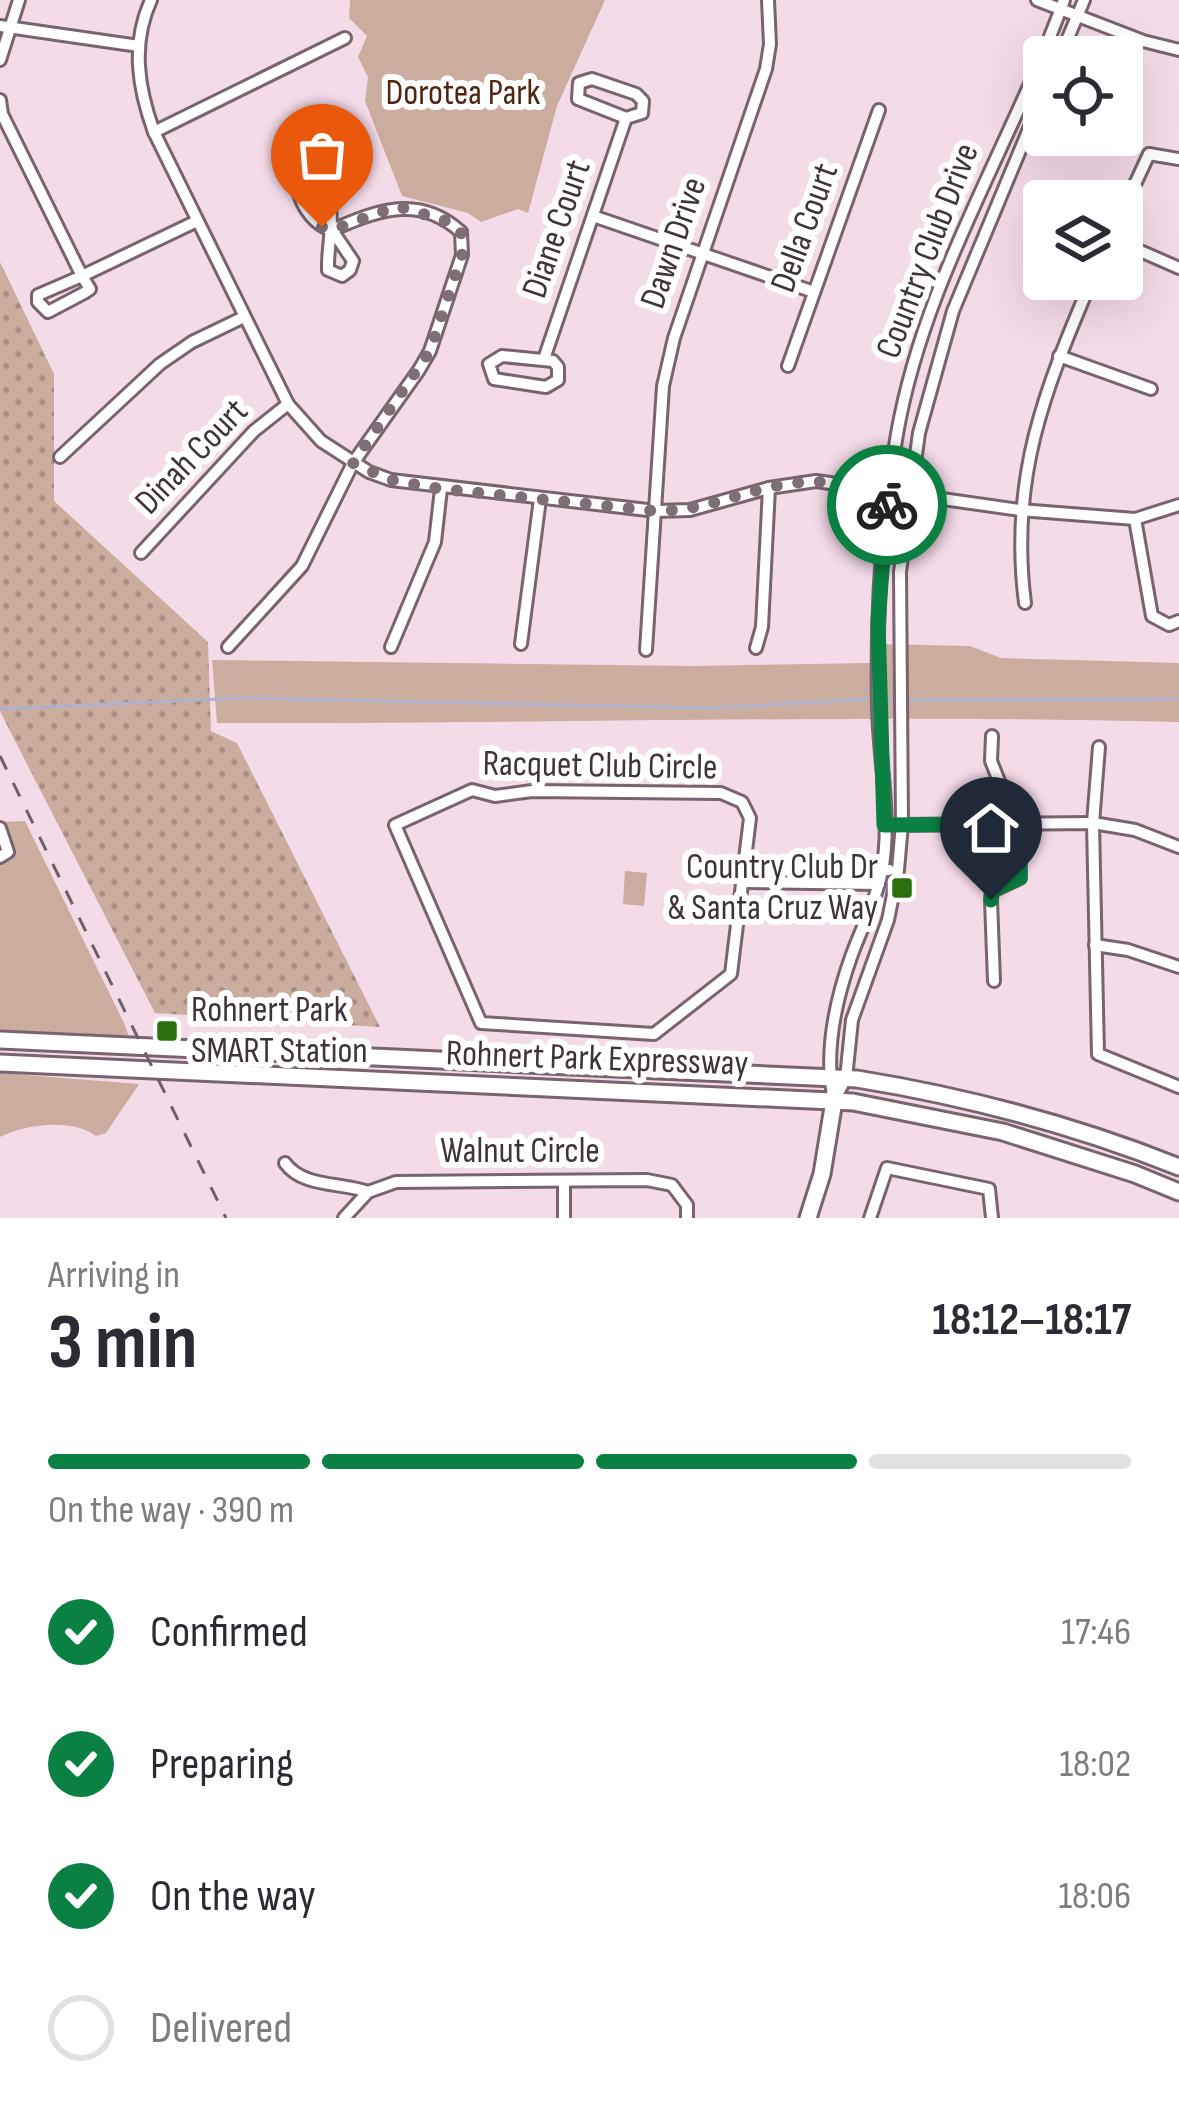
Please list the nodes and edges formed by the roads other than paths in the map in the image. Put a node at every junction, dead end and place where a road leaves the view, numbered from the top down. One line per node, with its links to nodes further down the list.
1 (19, 0): 8 (street)
2 (151, 0): 11 (street)
3 (768, 0): 25 (street, Dawn Drive)
4 (1037, 0): 6 (street)
5 (1084, 0): 7 (street)
6 (1062, 4): 7 (street); 40 (street, Country Club Drive)
7 (1078, 16): 9 (street); 12 (street)
8 (4, 28): 11 (street); 13 (street)
9 (1069, 36)
10 (345, 38): 17 (street)
11 (139, 46): 17 (street)
12 (1179, 50)
13 (0, 60)
14 (0, 100): 27 (street)
15 (880, 110): 28 (street, Della Court)
16 (626, 118): 16 (street); 21 (street, Diane Court)
17 (154, 132): 22 (street)
18 (1023, 143): 41 (street, Country Club Drive)
19 (1179, 159): 20 (street)
20 (1137, 180)
21 (593, 216): 25 (street); 32 (street, Diane Court)
22 (197, 221): 27 (street); 30 (street)
23 (332, 230): 37 (street)
24 (1143, 252): 26 (street)
25 (702, 253): 28 (street); 45 (street, Dawn Drive)
26 (1179, 268)
27 (82, 276): 27 (street)
28 (814, 292): 33 (street, Della Court)
29 (1083, 300): 31 (street)
30 (244, 317): 35 (street); 36 (street)
31 (1059, 356): 34 (street); 44 (street)
32 (544, 359): 32 (street, Diane Court)
33 (788, 366)
34 (1151, 389)
35 (288, 404): 37 (street); 47 (street, Dinah Court)
36 (60, 457)
37 (353, 463): 39 (street); 51 (street)
38 (769, 488): 40 (street); 45 (street); 53 (street)
39 (441, 489): 42 (street); 52 (street)
40 (889, 490): 41 (street); 61 (street, Country Club Drive)
41 (910, 493): 44 (street); 57 (street, Country Club Drive)
42 (540, 499): 45 (street); 50 (street)
43 (1179, 505): 46 (street)
44 (1020, 510): 46 (street); 48 (street)
45 (656, 511): 54 (street, Dawn Drive)
46 (1135, 519): 49 (street)
47 (141, 553)
48 (1025, 603)
49 (1179, 621)
50 (521, 644)
51 (228, 646)
52 (392, 646)
53 (756, 648)
54 (646, 650)
55 (992, 736): 58 (street)
56 (1100, 747): 60 (street)
57 (902, 824): 58 (street); 61 (street); 66 (street, Country Club Drive)
58 (998, 824): 59 (street)
59 (1019, 824): 60 (street); 72 (street)
60 (1094, 824): 63 (street); 70 (street)
61 (884, 825): 65 (street, Country Club Drive)
62 (0, 827): 64 (street)
63 (1179, 847)
64 (0, 856)
65 (882, 870): 66 (street); 67 (street); 68 (street, Country Club Drive)
66 (898, 870): 69 (street, Country Club Drive)
67 (745, 876): 67 (street, Racquet Club Circle); 68 (street)
68 (878, 884): 69 (street); 75 (street, Country Club Drive)
69 (895, 884): 75 (street, Country Club Drive)
70 (1095, 944): 71 (street); 76 (street)
71 (1179, 967)
72 (994, 981)
73 (0, 1040): 75 (main road, Rohnert Park Expressway)
74 (0, 1063): 77 (main road, Rohnert Park Expressway)
75 (837, 1077): 77 (street, Country Club Drive); 79 (main road, Rohnert Park Expressway)
76 (1179, 1087)
77 (834, 1100): 82 (main road, Rohnert Park Expressway); 86 (main road, Country Club Drive)
78 (286, 1163): 81 (street)
79 (1179, 1167)
80 (564, 1181): 81 (street, Walnut Circle); 84 (street); 85 (street, Walnut Circle)
81 (368, 1192): 83 (street)
82 (1179, 1192)
83 (344, 1218)
84 (564, 1218)
85 (687, 1218)
86 (808, 1218)
87 (870, 1218): 88 (street)
88 (992, 1218)

